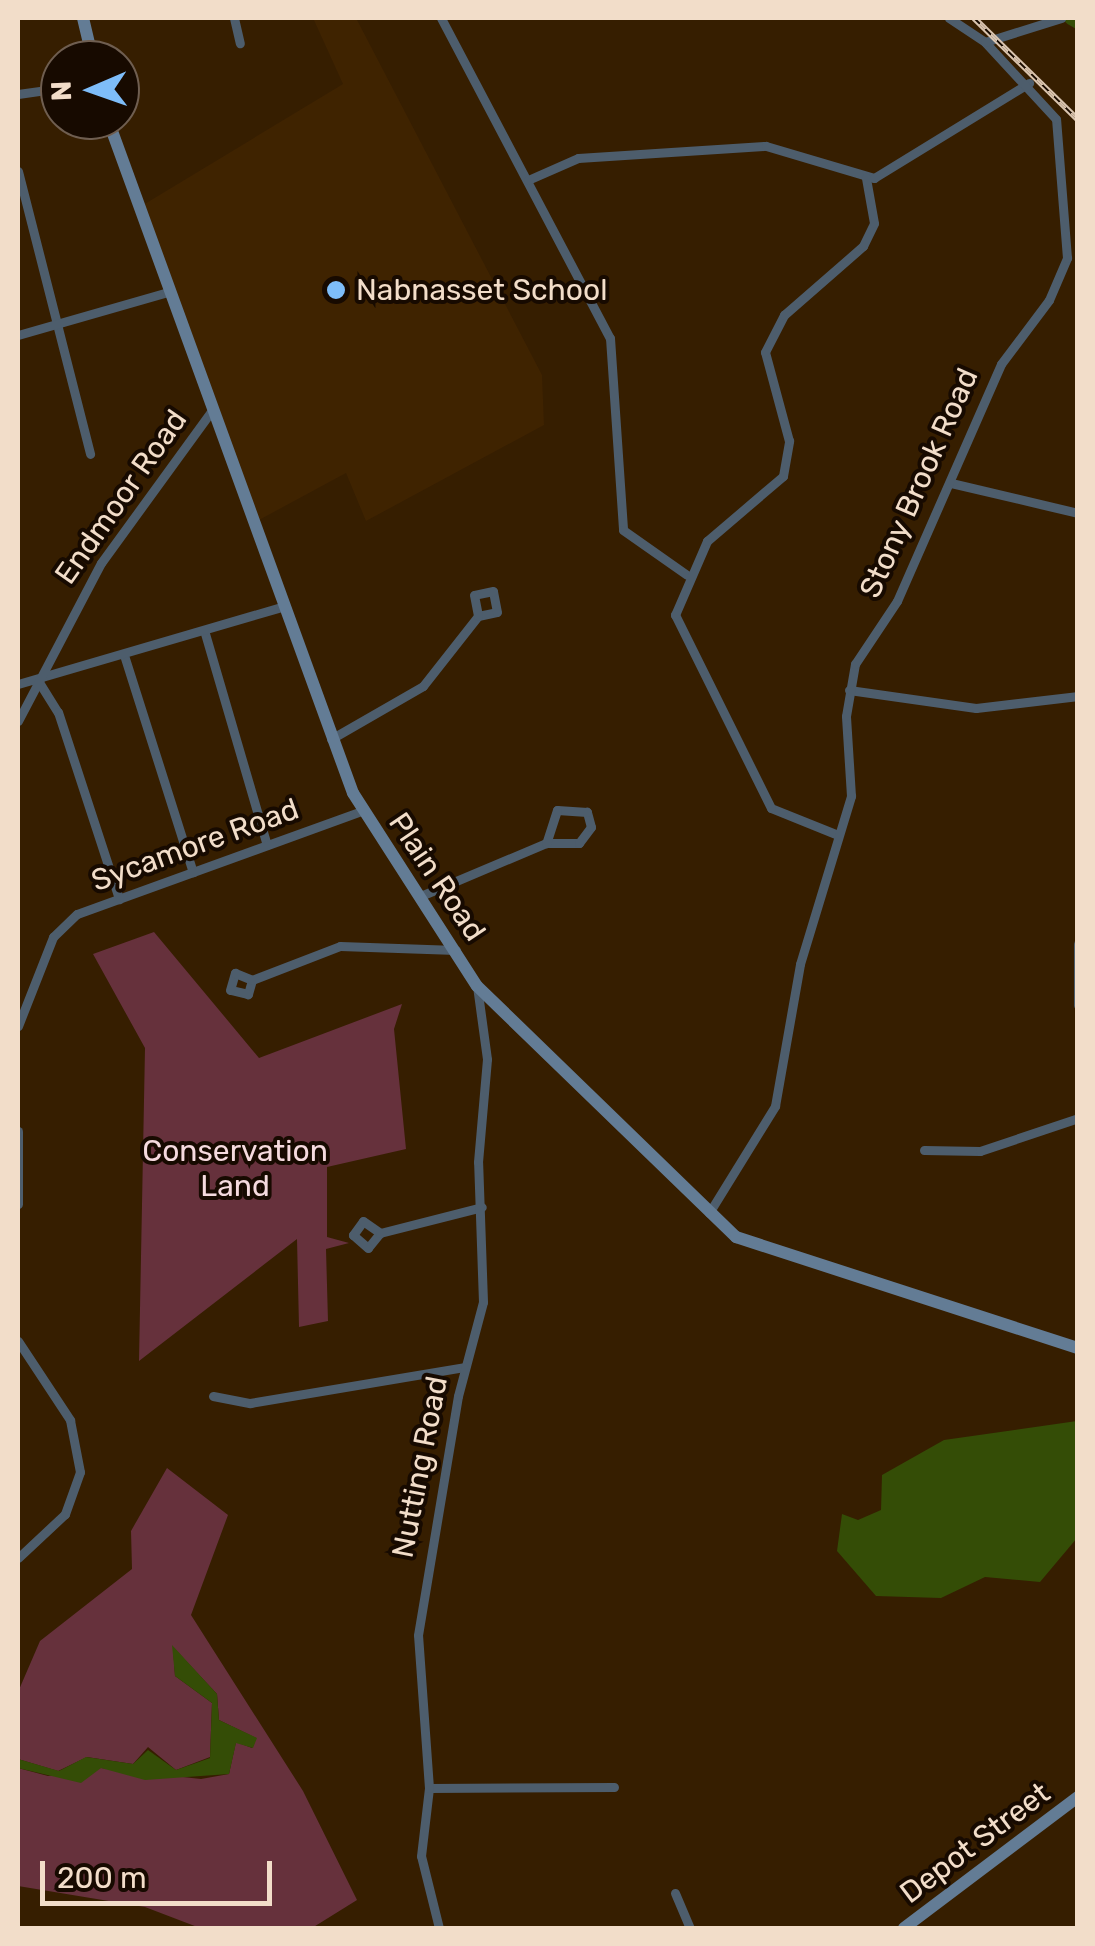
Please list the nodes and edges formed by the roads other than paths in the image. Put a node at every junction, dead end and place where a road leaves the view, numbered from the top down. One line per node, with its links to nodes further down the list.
1 (234, 18): 6 (street)
2 (441, 18): 11 (street)
3 (950, 18): 5 (street, Stony Brook Road)
4 (1060, 18): 5 (street)
5 (985, 42): 7 (street, Stony Brook Road)
6 (240, 43)
7 (1029, 84): 10 (street); 17 (street, Stony Brook Road)
8 (115, 140): 12 (main road, Plain Road)
9 (18, 171): 13 (street)
10 (866, 178): 11 (street); 19 (street)
11 (528, 180): 19 (street)
12 (168, 292): 13 (street); 15 (main road, Plain Road)
13 (56, 324): 14 (street); 16 (street)
14 (18, 334)
15 (212, 410): 20 (main road, Plain Road); 24 (street, Endmoor Road)
16 (90, 454)
17 (952, 483): 18 (street); 26 (street, Stony Brook Road)
18 (1078, 512)
19 (687, 575): 31 (street)
20 (281, 607): 22 (street); 29 (main road, Plain Road)
21 (478, 616): 29 (street)
22 (204, 630): 23 (street); 33 (street)
23 (124, 654): 24 (street); 34 (street)
24 (38, 679): 25 (street); 28 (street, Endmoor Road); 36 (street)
25 (18, 684)
26 (849, 690): 27 (street); 31 (street, Stony Brook Road)
27 (1078, 696)
28 (18, 720)
29 (331, 739): 30 (main road, Plain Road)
30 (362, 810): 33 (street, Sycamore Road); 35 (main road, Plain Road)
31 (838, 835): 50 (street, Stony Brook Road)
32 (546, 843): 32 (street); 35 (street)
33 (268, 845): 34 (street, Sycamore Road)
34 (193, 872): 36 (street, Sycamore Road)
35 (422, 895): 38 (main road, Plain Road)
36 (118, 899): 44 (street, Sycamore Road)
37 (1078, 944): 42 (street)
38 (456, 950): 39 (street); 40 (main road, Plain Road)
39 (252, 980)
40 (477, 986): 41 (main road, Plain Road); 43 (street, Nutting Road)
41 (495, 1004): 43 (street); 50 (main road, Plain Road)
42 (1078, 1005)
43 (482, 1015): 49 (street, Nutting Road)
44 (18, 1026)
45 (1078, 1118): 47 (street)
46 (18, 1131): 48 (street)
47 (924, 1150)
48 (18, 1204)
49 (482, 1207): 51 (street); 54 (street, Nutting Road)
50 (708, 1215): 53 (main road, Plain Road)
51 (380, 1232)
52 (18, 1341): 56 (street)
53 (1078, 1348)
54 (464, 1367): 55 (street); 58 (street, Nutting Road)
55 (213, 1396)
56 (18, 1558)
57 (614, 1787): 58 (street)
58 (429, 1788): 61 (street, Nutting Road)
59 (1078, 1796): 63 (main road, Depot Street)
60 (676, 1893): 62 (street)
61 (439, 1928)
62 (690, 1928)
63 (904, 1928)

